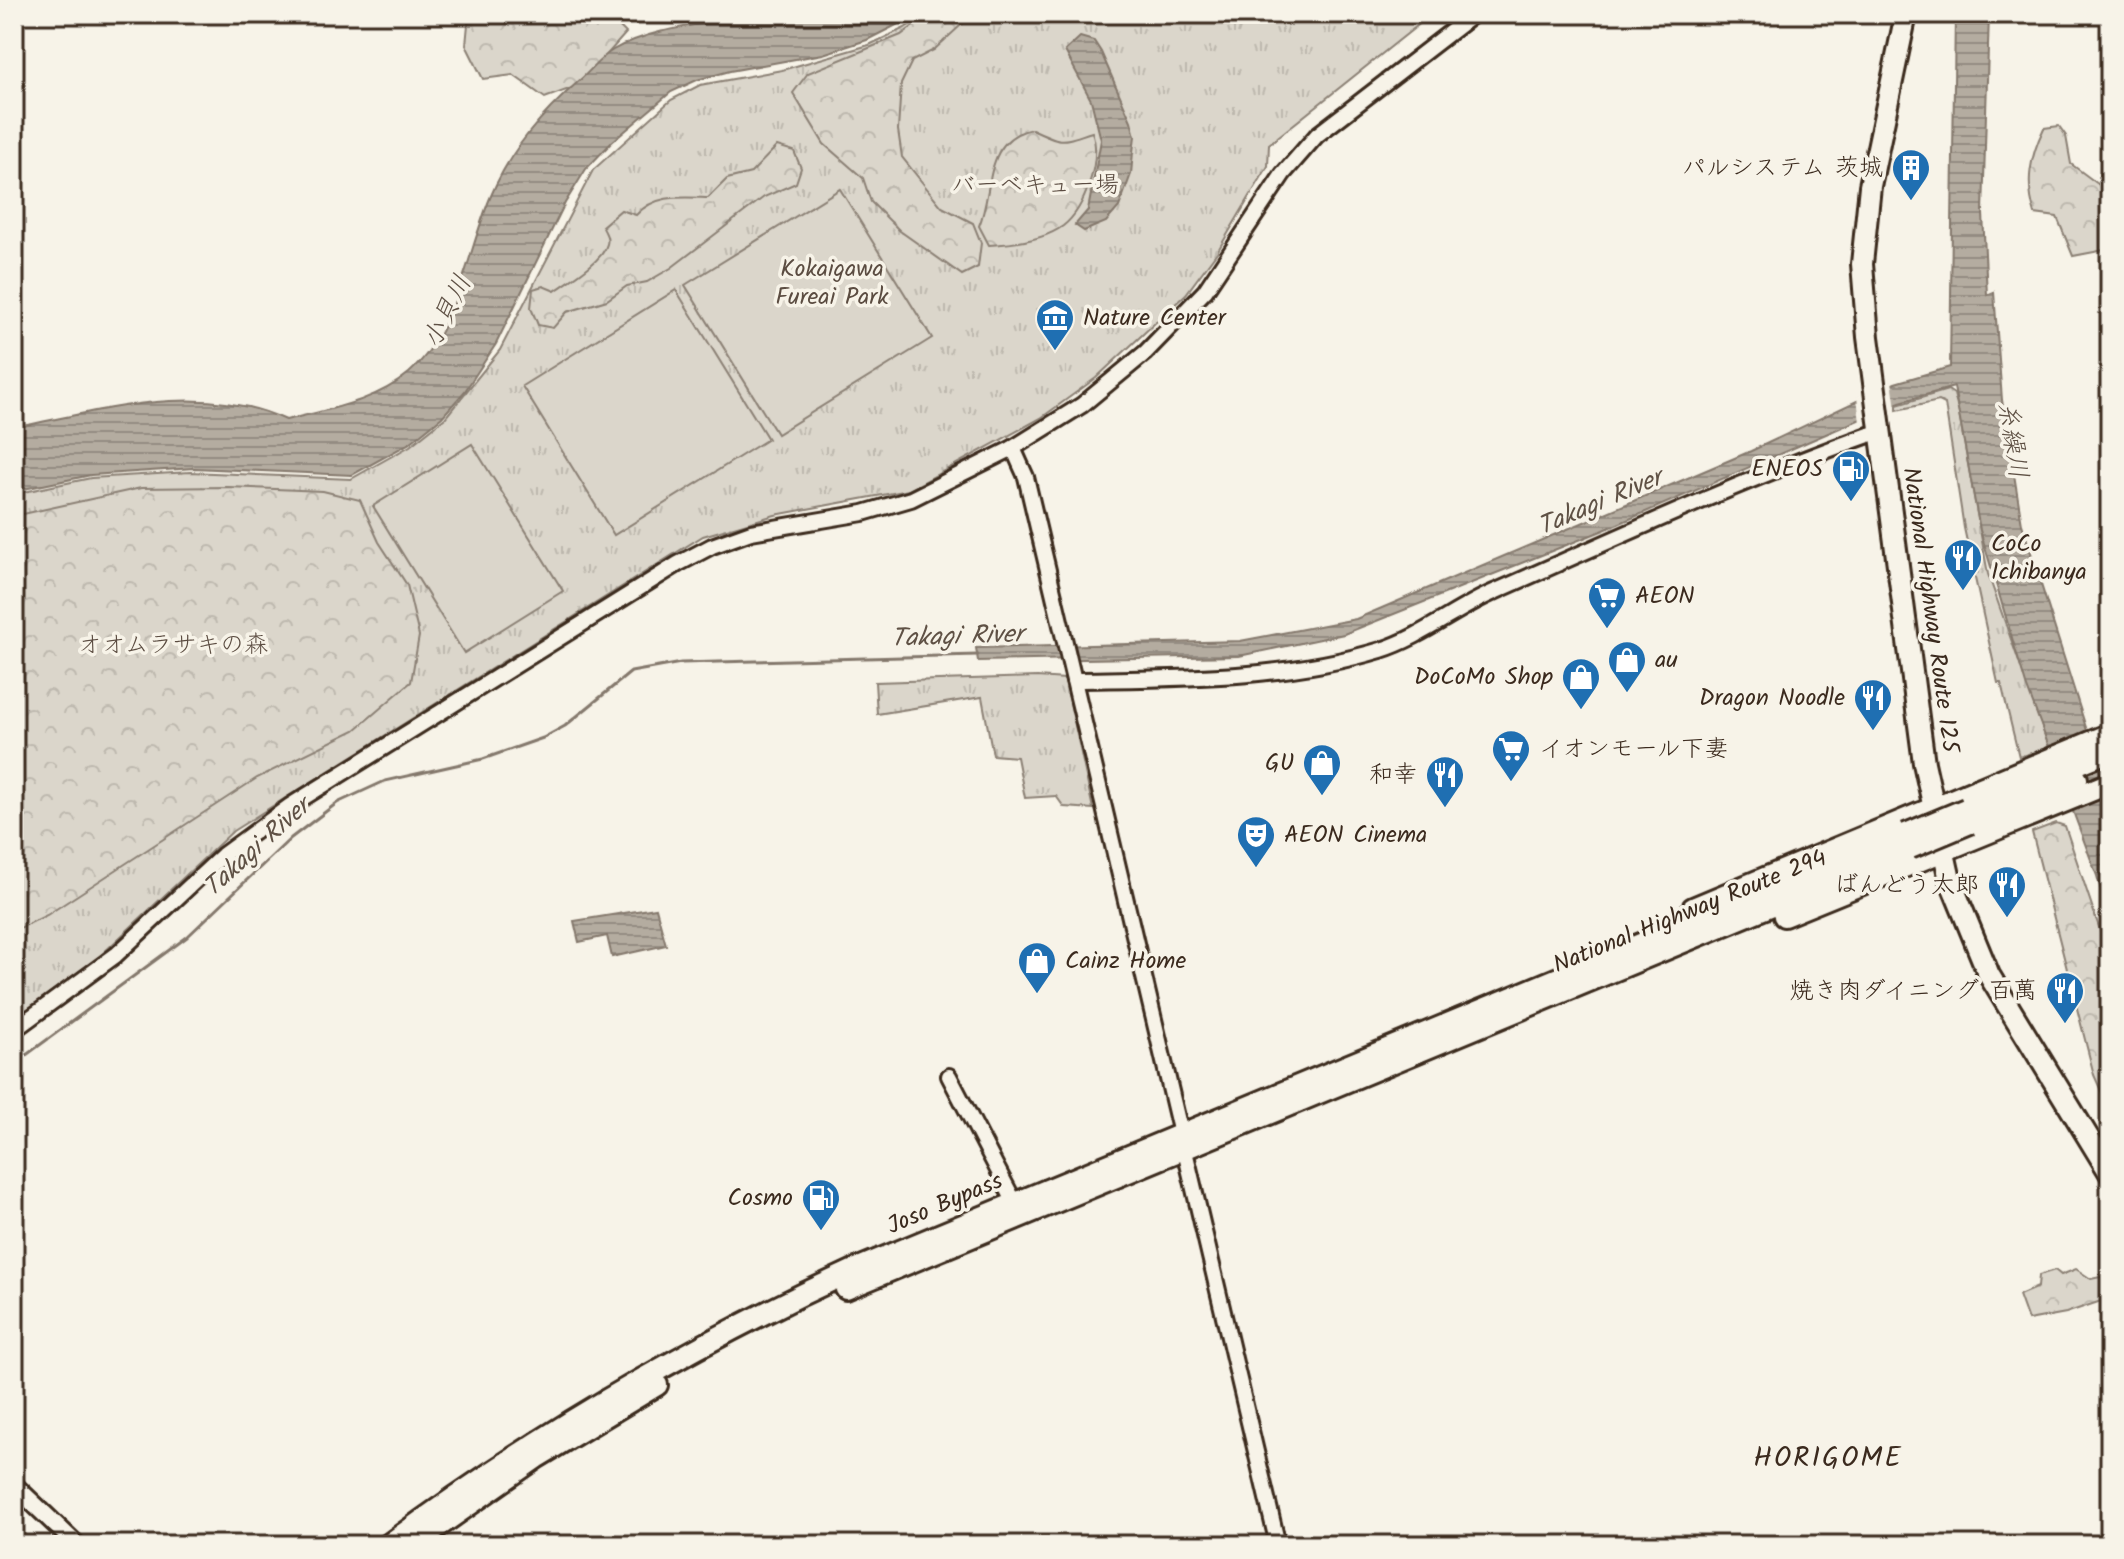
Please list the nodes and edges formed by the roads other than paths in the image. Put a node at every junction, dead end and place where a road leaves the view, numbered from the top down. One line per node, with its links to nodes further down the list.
1 (1474, 14): 4 (street)
2 (1906, 14): 3 (highway, National Highway Route 125)
3 (1880, 425): 5 (street); 9 (highway, National Highway Route 125)
4 (1013, 448): 5 (street); 12 (street)
5 (1073, 676): 15 (street)
6 (2108, 748): 7 (highway, National Highway Route 294)
7 (2050, 783): 8 (highway); 9 (highway); 10 (highway); 11 (highway, National Highway Route 294, bridge)
8 (2110, 783)
9 (1931, 806): 10 (highway, National Highway Route 125); 11 (highway)
10 (1941, 851): 11 (highway); 16 (highway, National Highway Route 125)
11 (1558, 985): 14 (highway, National Highway Route 294); 15 (highway, Joso Bypass)
12 (14, 1030)
13 (949, 1076): 17 (street)
14 (1290, 1106): 15 (highway, Joso Bypass)
15 (1182, 1142): 17 (highway, Joso Bypass); 21 (highway, Joso Bypass); 22 (street)
16 (2110, 1173)
17 (1015, 1203): 20 (highway, Joso Bypass)
18 (14, 1485): 19 (main road)
19 (77, 1545)
20 (388, 1545)
21 (412, 1545)
22 (1278, 1545)

